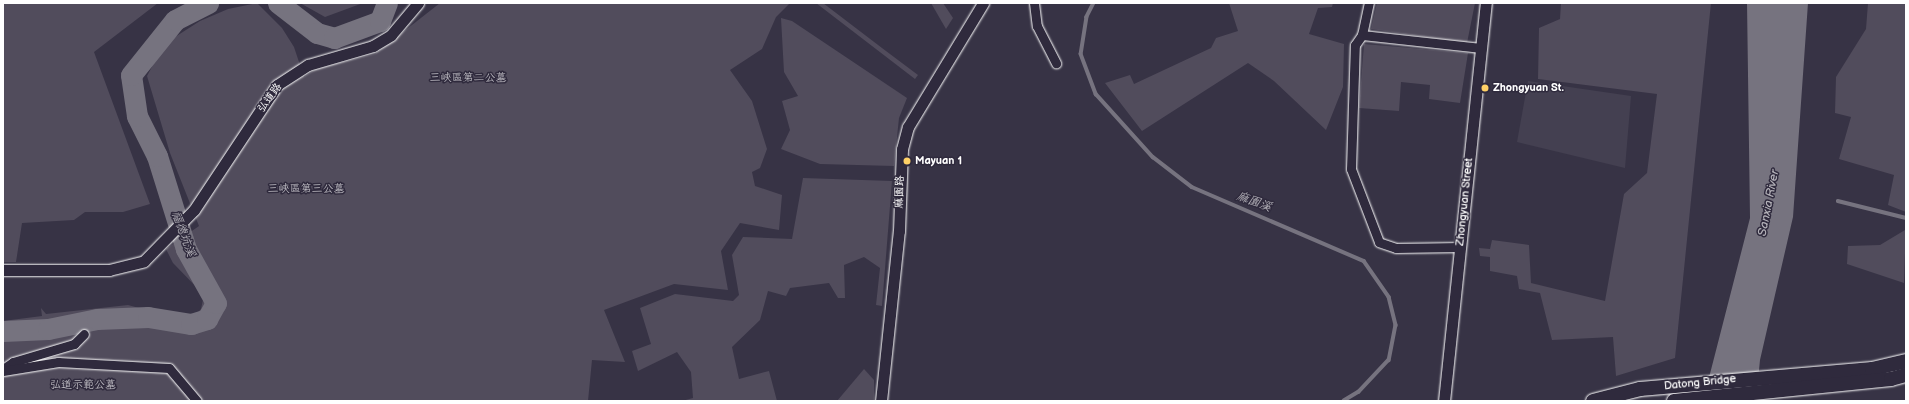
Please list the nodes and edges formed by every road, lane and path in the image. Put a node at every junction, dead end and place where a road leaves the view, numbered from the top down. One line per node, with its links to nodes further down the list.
1 (418, 3): 10 (street, 弘道路)
2 (983, 3): 16 (street, 麻園路)
3 (1034, 3): 8 (street)
4 (1369, 3): 6 (street)
5 (1486, 3): 7 (street, Zhongyuan Street)
6 (1362, 35): 7 (street); 9 (street)
7 (1481, 48): 9 (street, Zhongyuan Street)
8 (1056, 63)
9 (1460, 247): 17 (street, Zhongyuan Street)
10 (3, 270)
11 (84, 334): 13 (street)
12 (1906, 361): 18 (main road, Datong Bridge)
13 (3, 370): 15 (street)
14 (1906, 375): 19 (main road, Datong Bridge)
15 (197, 401)
16 (881, 401)
17 (1444, 401)
18 (1593, 401)
19 (1674, 401)

